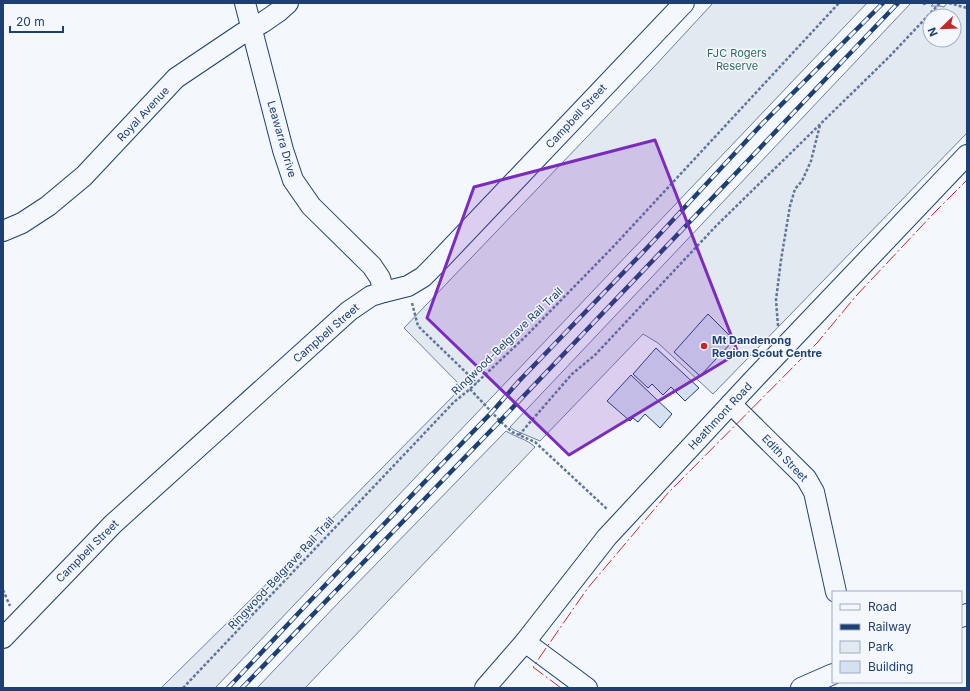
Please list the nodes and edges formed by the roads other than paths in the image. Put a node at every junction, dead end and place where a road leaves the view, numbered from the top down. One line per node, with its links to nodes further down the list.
1 (245, 3): 4 (street, Leawarra Drive)
2 (288, 3): 4 (street, Royal Avenue)
3 (684, 3): 7 (street, Campbell Street)
4 (252, 29): 6 (street, Royal Avenue); 7 (street, Leawarra Drive)
5 (967, 155): 8 (street, Heathmont Road)
6 (3, 231)
7 (384, 292): 10 (street, Campbell Street)
8 (731, 404): 9 (street, Edith Street); 11 (street, Heathmont Road)
9 (836, 591)
10 (3, 638)
11 (525, 642): 13 (street, Heathmont Road); 14 (street)
12 (832, 674): 15 (street)
13 (485, 688)
14 (587, 688)
15 (801, 688)

